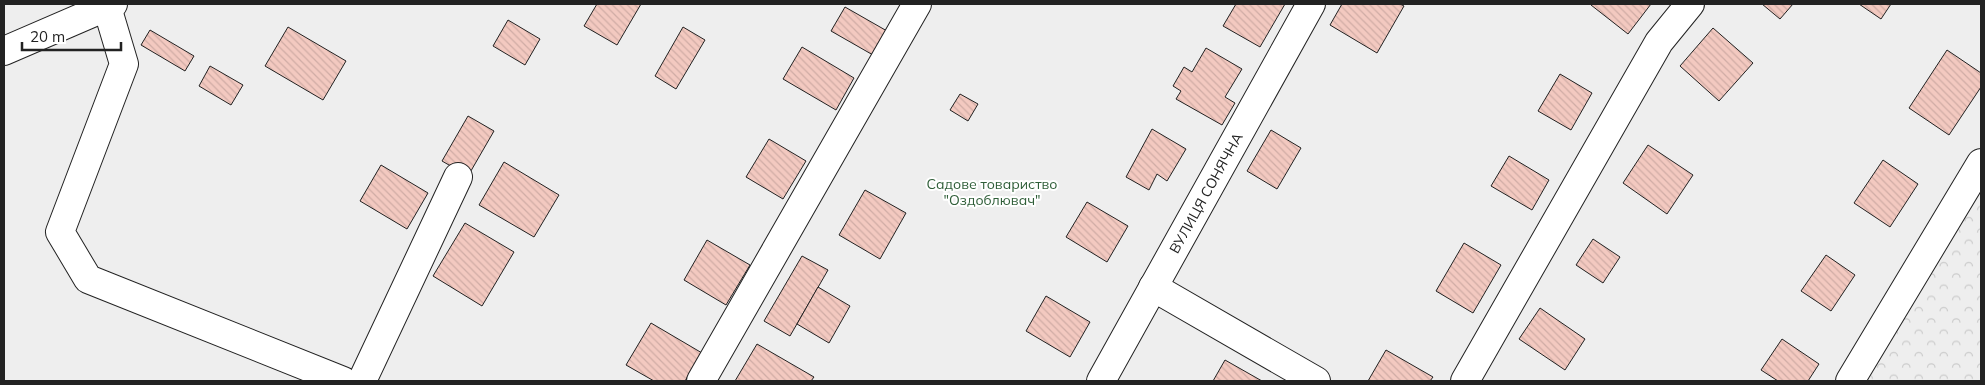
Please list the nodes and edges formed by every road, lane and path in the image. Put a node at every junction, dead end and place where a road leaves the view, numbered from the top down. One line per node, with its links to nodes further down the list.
1 (917, 4): 11 (street)
2 (1311, 4): 8 (street, ВУЛИЦЯ СОНЯЧНА)
3 (1690, 4): 14 (street)
4 (110, 5): 5 (street); 9 (street)
5 (4, 51)
6 (1981, 163): 15 (street)
7 (458, 177): 10 (street)
8 (1153, 287): 12 (street, ВУЛИЦЯ СОНЯЧНА); 13 (street)
9 (343, 381)
10 (362, 381)
11 (701, 381)
12 (1101, 381)
13 (1316, 381)
14 (1465, 381)
15 (1850, 381)

